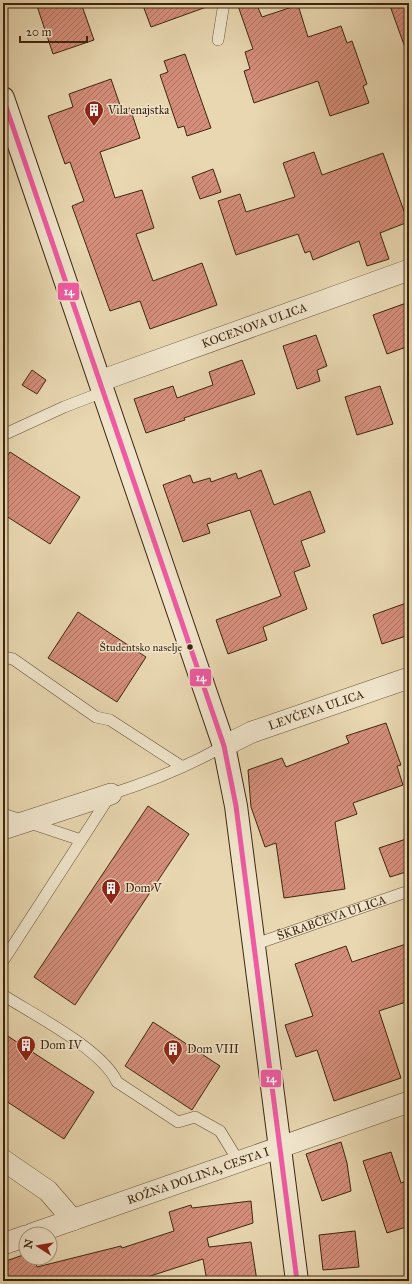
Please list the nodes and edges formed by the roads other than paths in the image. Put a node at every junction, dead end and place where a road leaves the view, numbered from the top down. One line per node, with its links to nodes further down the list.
1 (224, 3): 2 (lane)
2 (218, 40)
3 (3, 98): 5 (street)
4 (409, 270): 5 (street, KOCENOVA ULICA)
5 (102, 387): 6 (lane); 10 (street)
6 (3, 435)
7 (3, 652): 8 (lane)
8 (8, 658): 11 (lane)
9 (409, 678): 10 (street, LEVČEVA ULICA)
10 (224, 746): 11 (lane); 18 (street)
11 (181, 766): 12 (lane)
12 (111, 794): 14 (street); 16 (lane)
13 (3, 814): 14 (lane)
14 (26, 822): 15 (street); 16 (lane)
15 (3, 829)
16 (81, 840): 19 (lane)
17 (409, 891): 18 (lane, ŠKRABČEVA ULICA)
18 (253, 944): 22 (street)
19 (3, 961)
20 (3, 995): 24 (lane)
21 (409, 1102): 22 (street, ROŽNA DOLINA, CESTA I)
22 (280, 1147): 24 (street, ROŽNA DOLINA, CESTA I); 29 (street)
23 (3, 1160): 25 (street)
24 (239, 1162): 25 (street, ROŽNA DOLINA, CESTA I)
25 (73, 1220): 26 (street, ROŽNA DOLINA, CESTA I)
26 (55, 1226)
27 (18, 1239): 28 (street)
28 (3, 1244)
29 (297, 1281)

